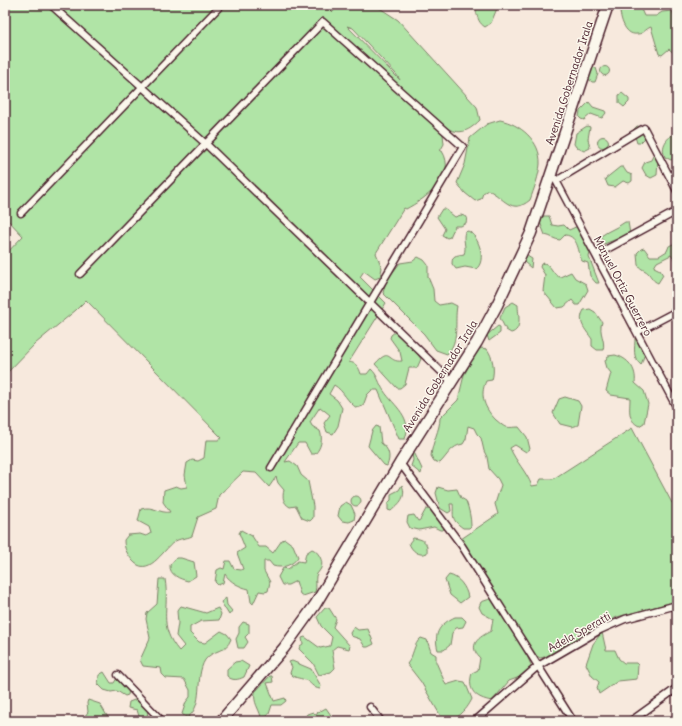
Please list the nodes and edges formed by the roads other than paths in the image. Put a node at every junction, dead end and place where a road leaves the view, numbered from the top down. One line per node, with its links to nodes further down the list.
1 (51, 5): 4 (street)
2 (221, 5): 4 (street)
3 (608, 5): 6 (main road, Avenida Gobernador Irala)
4 (142, 87): 5 (street); 9 (street)
5 (206, 144): 11 (street); 12 (street); 12 (street)
6 (554, 177): 7 (street); 10 (street, Manuel Ortiz Guerrero); 15 (main road, Avenida Gobernador Irala)
7 (677, 191)
8 (677, 211): 10 (street)
9 (20, 213)
10 (596, 255): 14 (street, Manuel Ortiz Guerrero)
11 (80, 274)
12 (370, 304): 15 (street); 18 (street)
13 (677, 311): 14 (street)
14 (637, 332): 16 (street, Manuel Ortiz Guerrero)
15 (452, 382): 17 (main road, Avenida Gobernador Irala)
16 (677, 408)
17 (400, 463): 20 (street); 25 (main road, Avenida Gobernador Irala)
18 (271, 468)
19 (677, 605): 20 (street, Adela Speratti)
20 (538, 666): 27 (street, Adela Speratti); 28 (street)
21 (118, 675): 24 (street)
22 (677, 688): 29 (street)
23 (370, 707): 26 (street)
24 (162, 721)
25 (221, 721)
26 (381, 721)
27 (475, 721)
28 (573, 721)
29 (631, 721)

